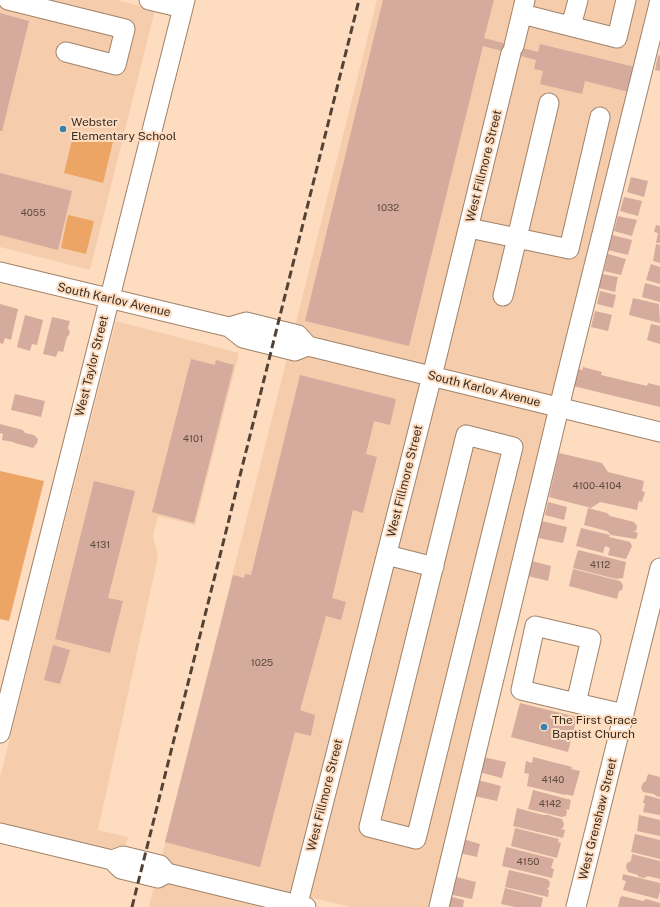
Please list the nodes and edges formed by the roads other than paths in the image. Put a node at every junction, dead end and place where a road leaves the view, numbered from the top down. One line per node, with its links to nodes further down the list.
1 (8, 0): 6 (street)
2 (149, 0): 7 (street)
3 (578, 0): 9 (street)
4 (626, 0): 9 (street)
5 (660, 0): 19 (street)
6 (41, 4): 10 (street)
7 (184, 4): 17 (street, West Taylor Street)
8 (523, 7): 9 (street); 13 (street, West Fillmore Street)
9 (570, 26)
10 (66, 52)
11 (549, 102): 14 (street)
12 (600, 117): 14 (street)
13 (469, 228): 14 (street); 18 (street, West Fillmore Street)
14 (517, 238): 16 (street)
15 (0, 272): 17 (street, South Karlov Avenue)
16 (503, 296)
17 (109, 299): 18 (street, South Karlov Avenue); 26 (street, West Taylor Street)
18 (432, 376): 19 (street, South Karlov Avenue); 21 (street, West Fillmore Street)
19 (559, 407): 20 (street, South Karlov Avenue); 29 (street)
20 (660, 432)
21 (386, 555): 22 (street); 28 (street, West Fillmore Street)
22 (434, 567): 22 (street)
23 (660, 568): 25 (street, West Grenshaw Street)
24 (576, 703): 24 (street); 25 (street)
25 (624, 714): 30 (street, West Grenshaw Street)
26 (0, 733)
27 (0, 833): 28 (street)
28 (300, 906)
29 (439, 907)
30 (576, 907)

